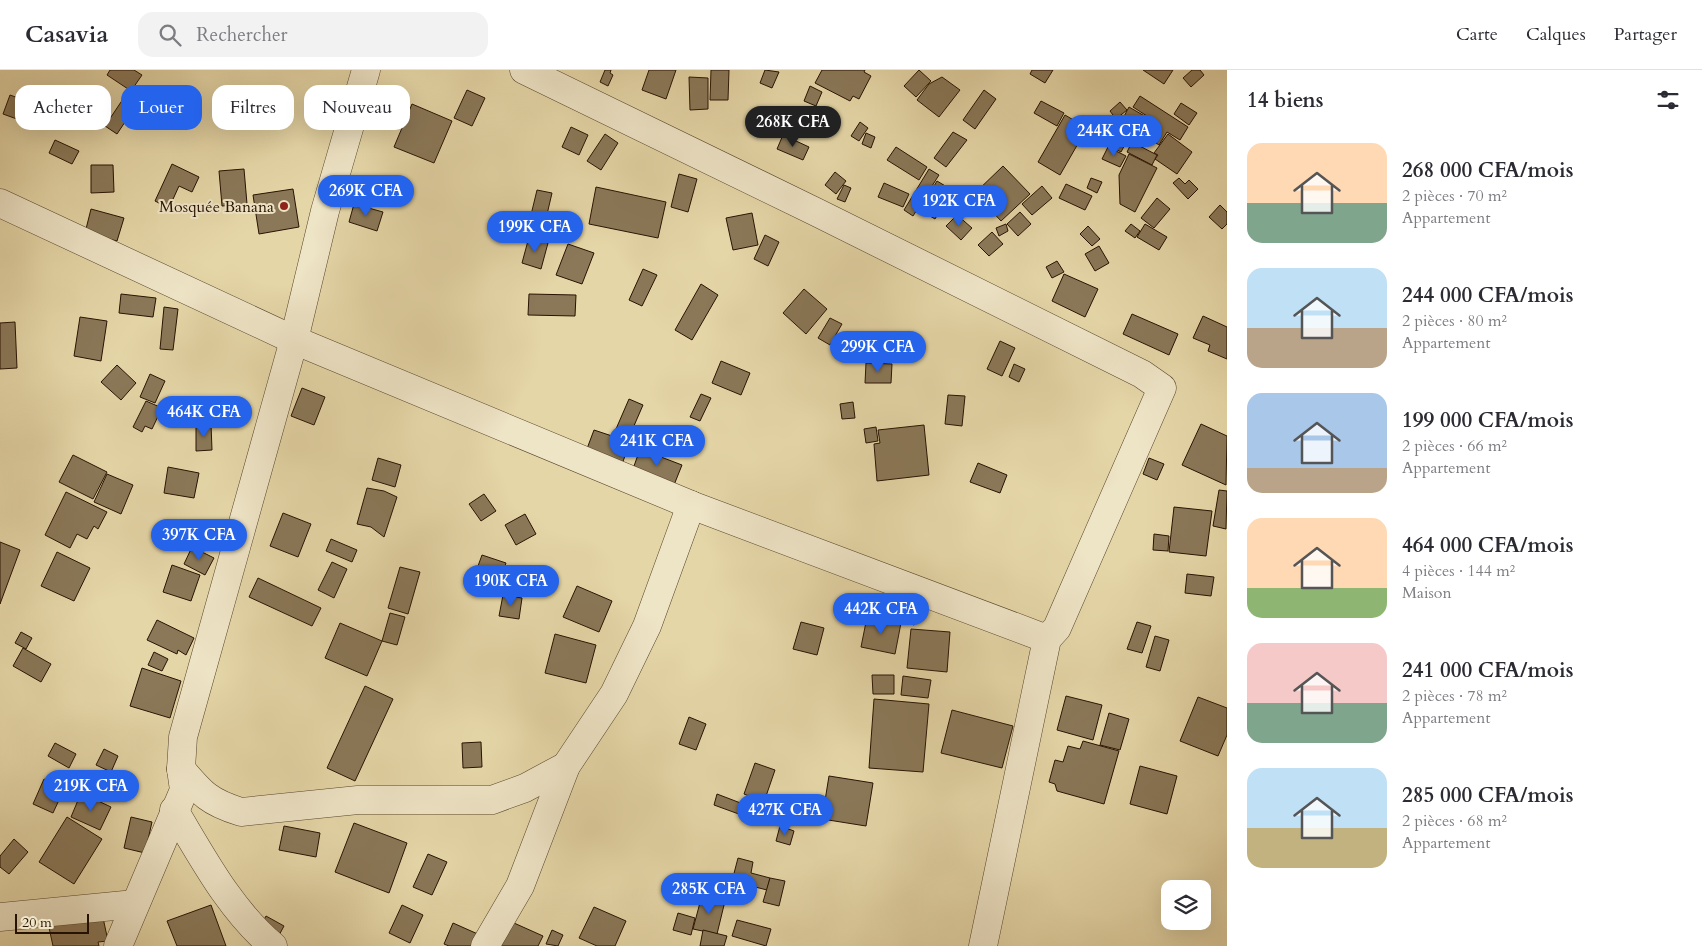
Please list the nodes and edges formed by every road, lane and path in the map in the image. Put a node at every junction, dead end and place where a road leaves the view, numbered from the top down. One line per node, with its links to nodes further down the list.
1 (366, 70): 4 (street)
2 (524, 70): 6 (street)
3 (0, 202): 4 (street)
4 (294, 340): 5 (street); 8 (street)
5 (691, 505): 6 (street); 7 (street)
6 (1047, 639): 15 (street)
7 (566, 766): 8 (street); 14 (street)
8 (181, 768): 9 (street)
9 (174, 810): 10 (street); 13 (street)
10 (135, 904): 11 (street); 12 (street)
11 (0, 917)
12 (118, 946)
13 (273, 946)
14 (485, 946)
15 (984, 946)

